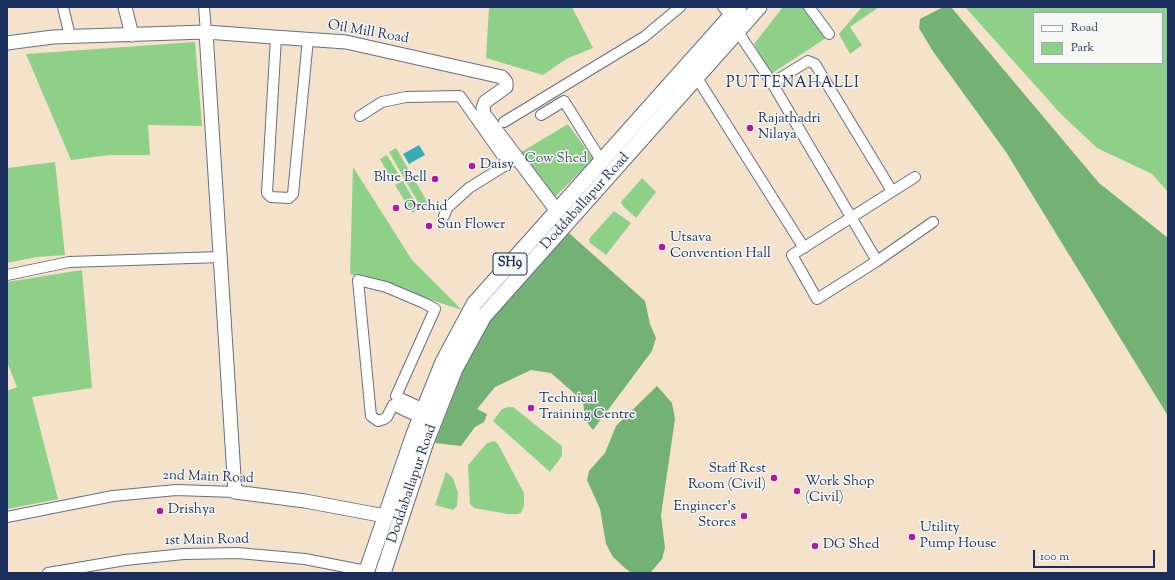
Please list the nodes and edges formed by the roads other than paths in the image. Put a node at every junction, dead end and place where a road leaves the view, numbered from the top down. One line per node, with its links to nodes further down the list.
1 (63, 7): 12 (street)
2 (125, 7): 11 (main road)
3 (204, 7): 8 (street)
4 (680, 7): 21 (street)
5 (760, 7): 9 (main road, Doddaballapur Road / SH9)
6 (809, 7): 10 (street)
7 (731, 10): 23 (main road, Doddaballapur Road / SH9)
8 (206, 32): 11 (main road, Oil Mill Road); 13 (main road, Oil Mill Road); 31 (main road)
9 (738, 32): 16 (main road, Doddaballapur Road / SH9); 17 (street)
10 (828, 34)
11 (132, 35): 12 (main road, Oil Mill Road)
12 (70, 36): 15 (main road, Oil Mill Road)
13 (276, 37): 14 (main road, Oil Mill Road); 14 (street)
14 (308, 39): 18 (main road, Oil Mill Road)
15 (7, 43)
16 (697, 78): 30 (street); 36 (main road, Doddaballapur Road / SH9)
17 (772, 83): 25 (street); 28 (street)
18 (479, 115): 20 (street); 22 (main road)
19 (541, 115): 23 (street)
20 (360, 116)
21 (504, 122)
22 (512, 161): 26 (main road); 27 (street)
23 (602, 162): 26 (main road, Doddaballapur Road / SH9)
24 (915, 177): 25 (street)
25 (892, 191): 28 (street)
26 (557, 211): 35 (main road, Doddaballapur Road / SH9)
27 (444, 216)
28 (851, 217): 30 (street); 32 (street)
29 (933, 222): 32 (street)
30 (804, 248): 32 (street)
31 (221, 257): 33 (street); 37 (main road)
32 (877, 261)
33 (7, 275)
34 (395, 400): 34 (street); 35 (street)
35 (422, 414): 36 (main road, Doddaballapur Road / SH9)
36 (418, 445): 38 (main road, Doddaballapur Road / SH9); 42 (main road, Doddaballapur Road / SH9)
37 (235, 492): 38 (main road, 2nd Main Road); 39 (street, 2nd Main Road)
38 (385, 516): 40 (main road, Doddaballapur Road / SH9)
39 (7, 517)
40 (366, 572): 41 (street, 1st Main Road)
41 (48, 573)
42 (383, 573)

